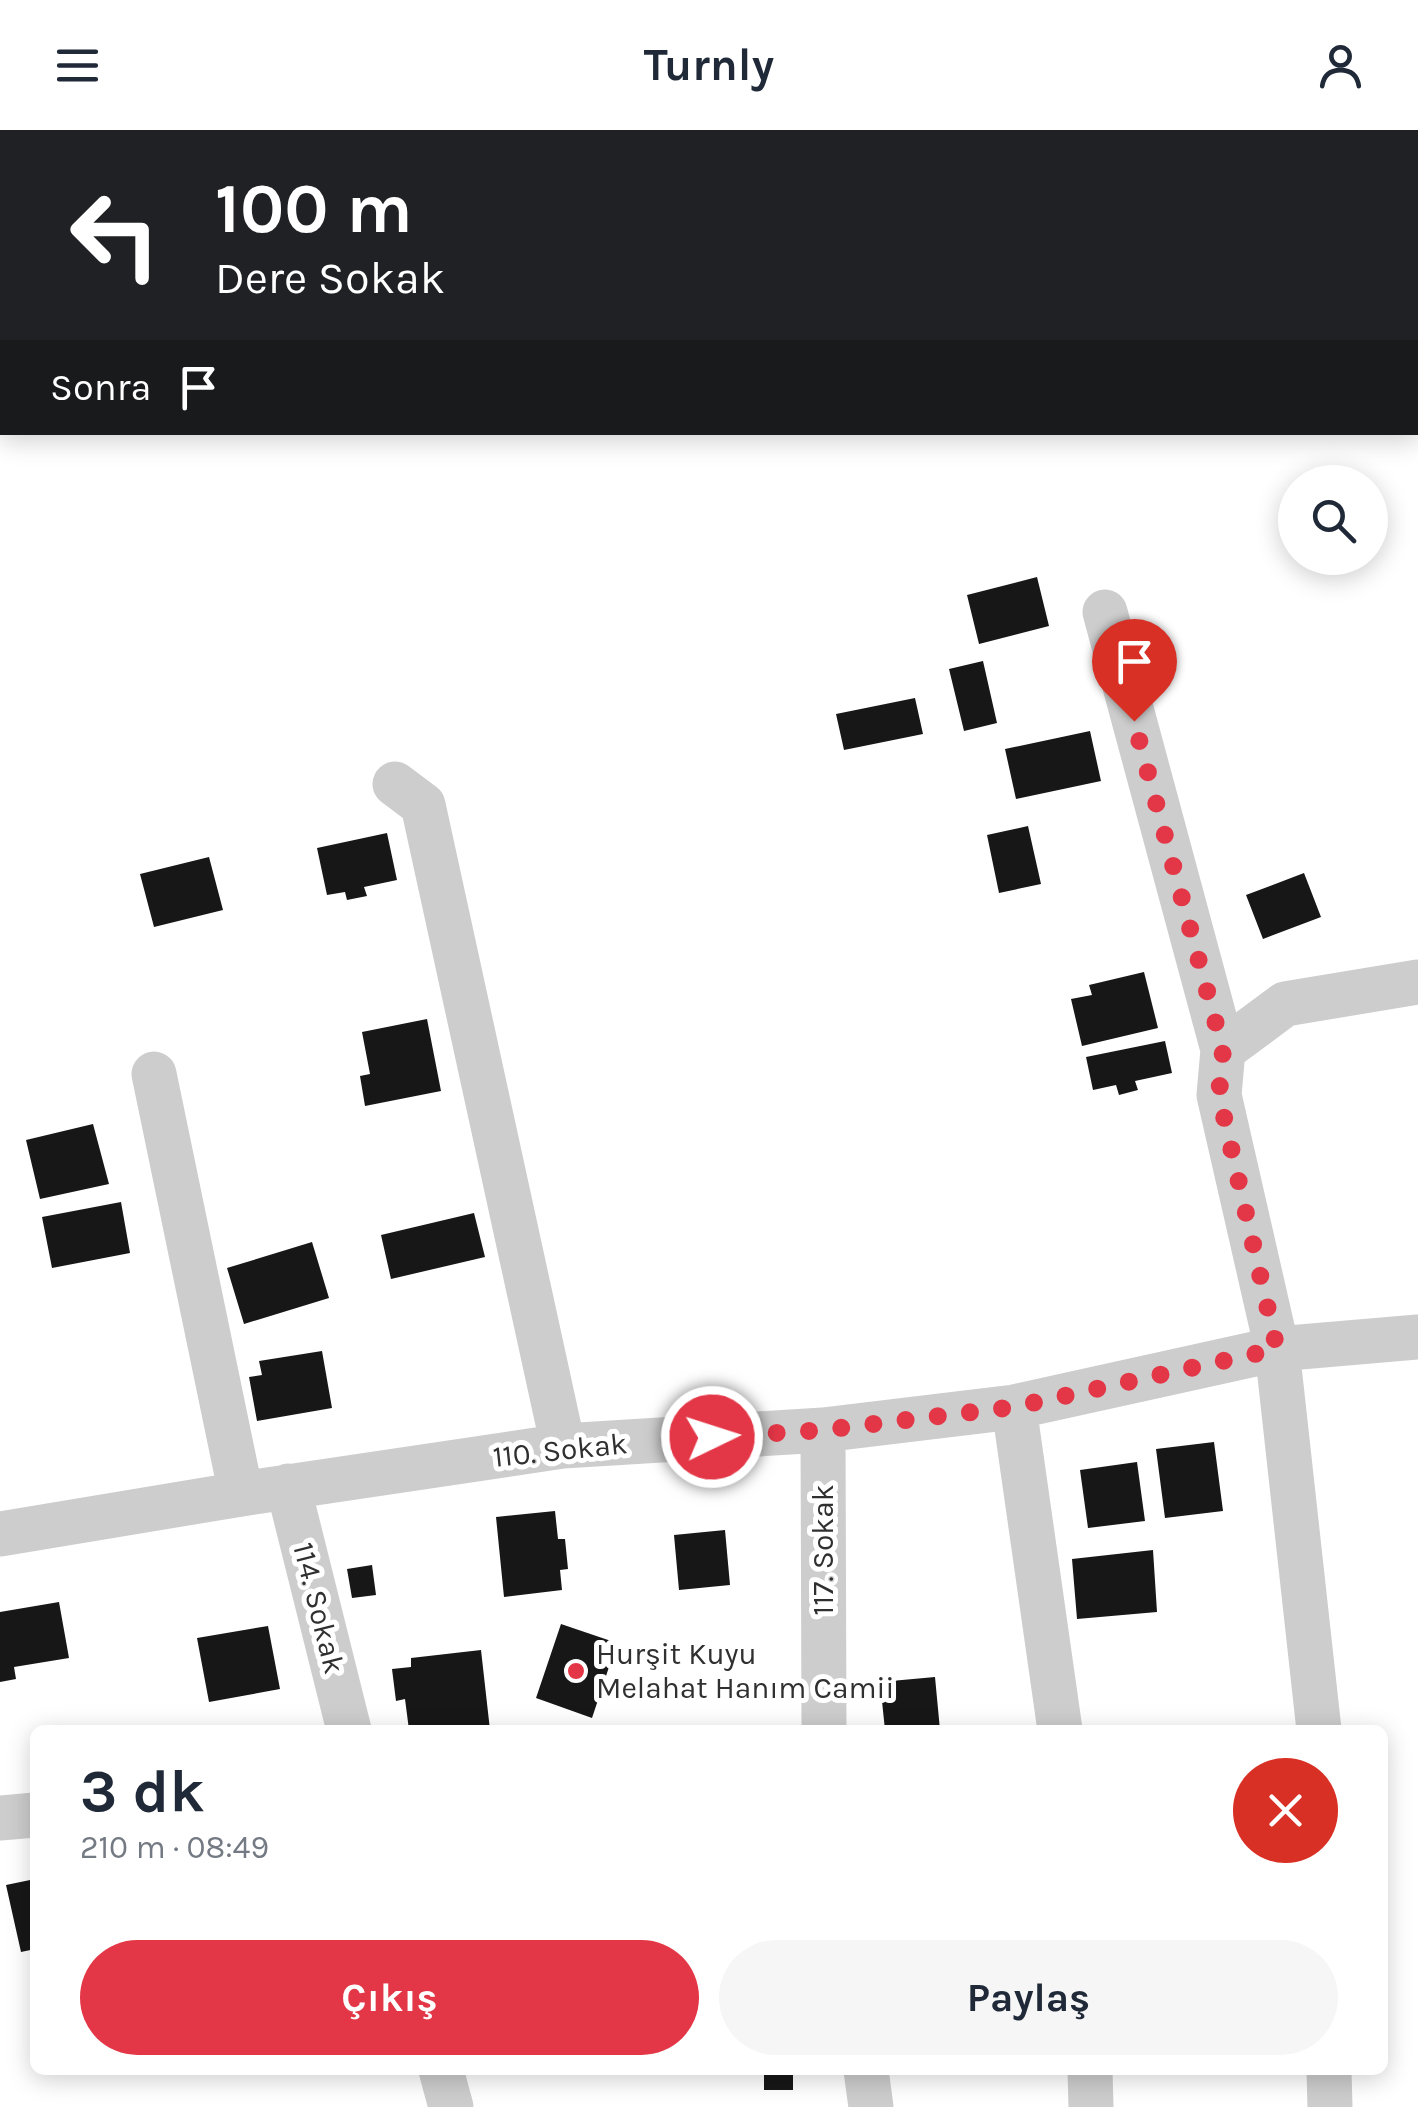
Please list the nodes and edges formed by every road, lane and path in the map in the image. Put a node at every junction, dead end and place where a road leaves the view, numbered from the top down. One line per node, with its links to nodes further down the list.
1 (1105, 612): 4 (street)
2 (395, 784): 10 (street)
3 (1418, 982): 4 (street)
4 (1223, 1050): 7 (street)
5 (154, 1074): 12 (street)
6 (1418, 1337): 7 (street, 110. Sokak)
7 (1277, 1349): 8 (street, 110. Sokak); 17 (street)
8 (1014, 1407): 9 (street, 110. Sokak); 16 (street)
9 (823, 1430): 10 (street, 110. Sokak); 15 (street, 117. Sokak)
10 (563, 1446): 11 (street, 110. Sokak)
11 (288, 1486): 12 (street, 110. Sokak); 14 (street, 114. Sokak)
12 (241, 1494): 13 (street, 110. Sokak)
13 (0, 1534)
14 (348, 1725)
15 (824, 1725)
16 (1059, 1725)
17 (1318, 1725)
18 (30, 1815): 19 (street)
19 (0, 1818)
20 (442, 2075): 24 (street)
21 (867, 2075): 25 (street)
22 (1090, 2075): 26 (street)
23 (1329, 2075): 27 (street)
24 (452, 2107)
25 (871, 2107)
26 (1091, 2107)
27 (1330, 2107)

